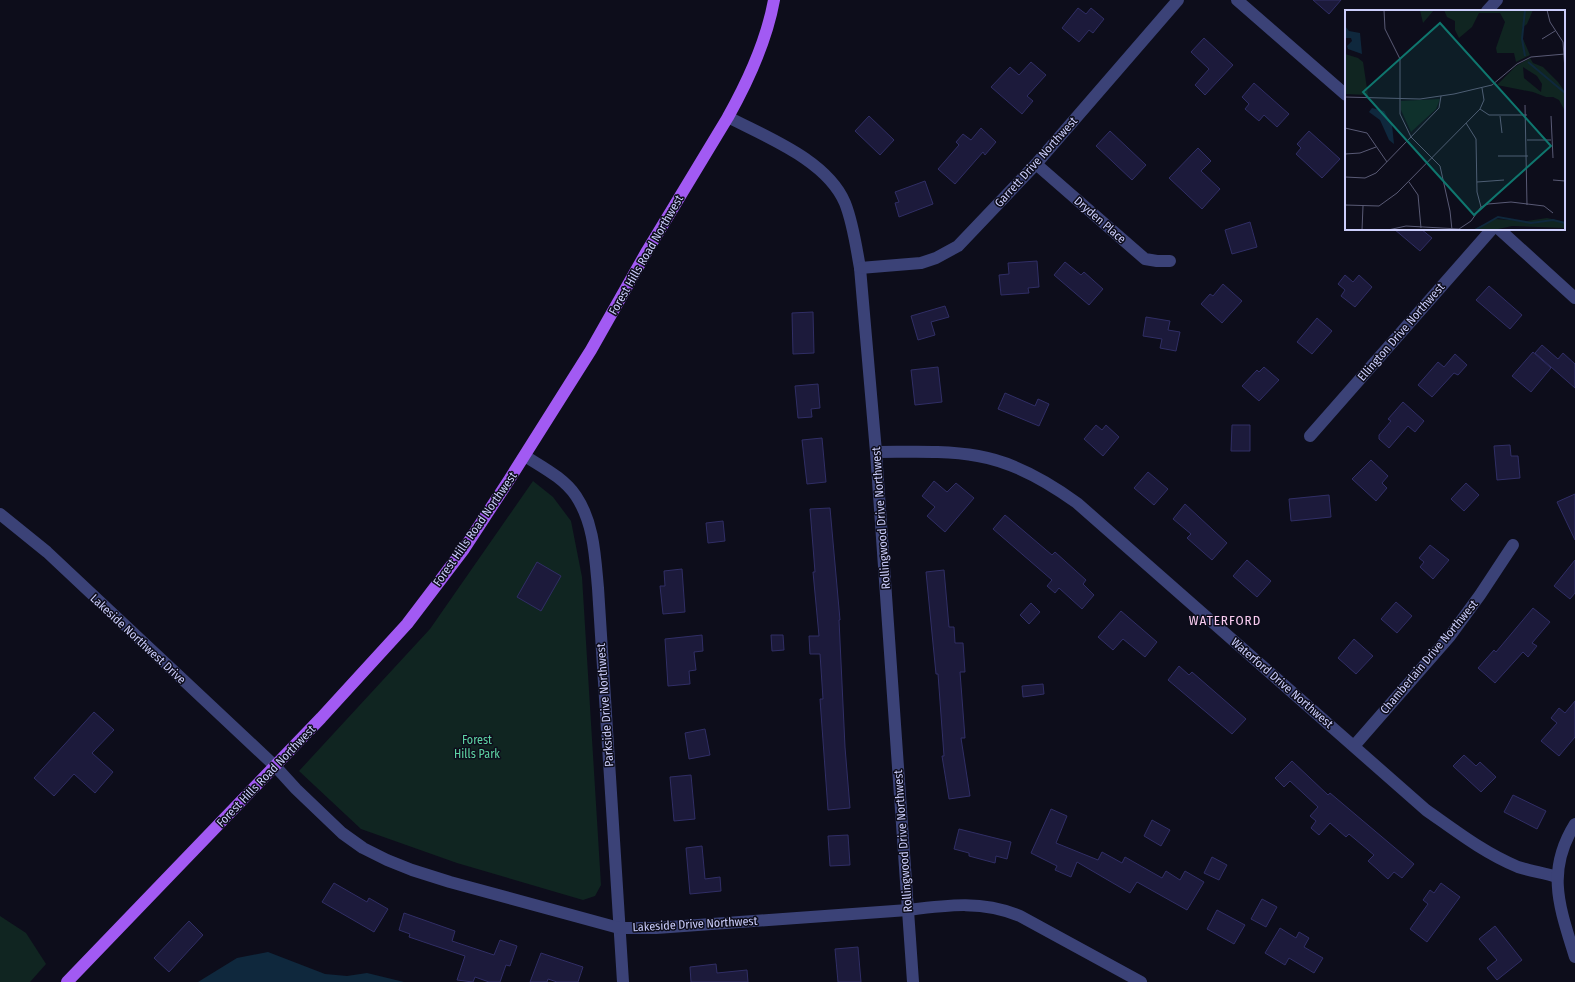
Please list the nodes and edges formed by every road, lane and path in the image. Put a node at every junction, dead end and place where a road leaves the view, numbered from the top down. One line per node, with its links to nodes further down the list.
1 (774, 0): 7 (main road, Forest Hills Road Northwest)
2 (1178, 0): 8 (street, Garrett Drive Northwest)
3 (1237, 0): 6 (street)
4 (1497, 0): 5 (street)
5 (1488, 10)
6 (1345, 94)
7 (728, 117): 12 (street, Rollingwood Drive Northwest); 16 (main road, Forest Hills Road Northwest)
8 (1036, 164): 11 (street, Dryden Place); 12 (street, Garrett Drive Northwest)
9 (1491, 230): 14 (street, Ellington Drive Northwest)
10 (1500, 230): 13 (street)
11 (1170, 261)
12 (860, 268): 15 (street, Rollingwood Drive Northwest)
13 (1575, 298)
14 (1310, 436)
15 (876, 452): 19 (street, Waterford Drive Northwest); 23 (street, Rollingwood Drive Northwest)
16 (525, 456): 20 (main road, Forest Hills Road Northwest); 24 (street, Parkside Drive Northwest)
17 (0, 514): 20 (street, Lakeside Northwest Drive)
18 (1512, 545): 19 (street, Chamberlain Drive Northwest)
19 (1354, 746): 22 (street, Waterford Drive Northwest)
20 (275, 766): 24 (street, Lakeside Drive Northwest); 26 (main road, Forest Hills Road Northwest)
21 (1575, 824): 22 (street)
22 (1557, 877): 25 (street)
23 (908, 910): 24 (street, Lakeside Drive Northwest); 28 (street, Rollingwood Drive Northwest); 29 (street, Lakeside Drive Northwest)
24 (619, 928): 27 (street, Parkside Drive Northwest)
25 (1575, 957)
26 (67, 982)
27 (623, 982)
28 (912, 982)
29 (1141, 982)

